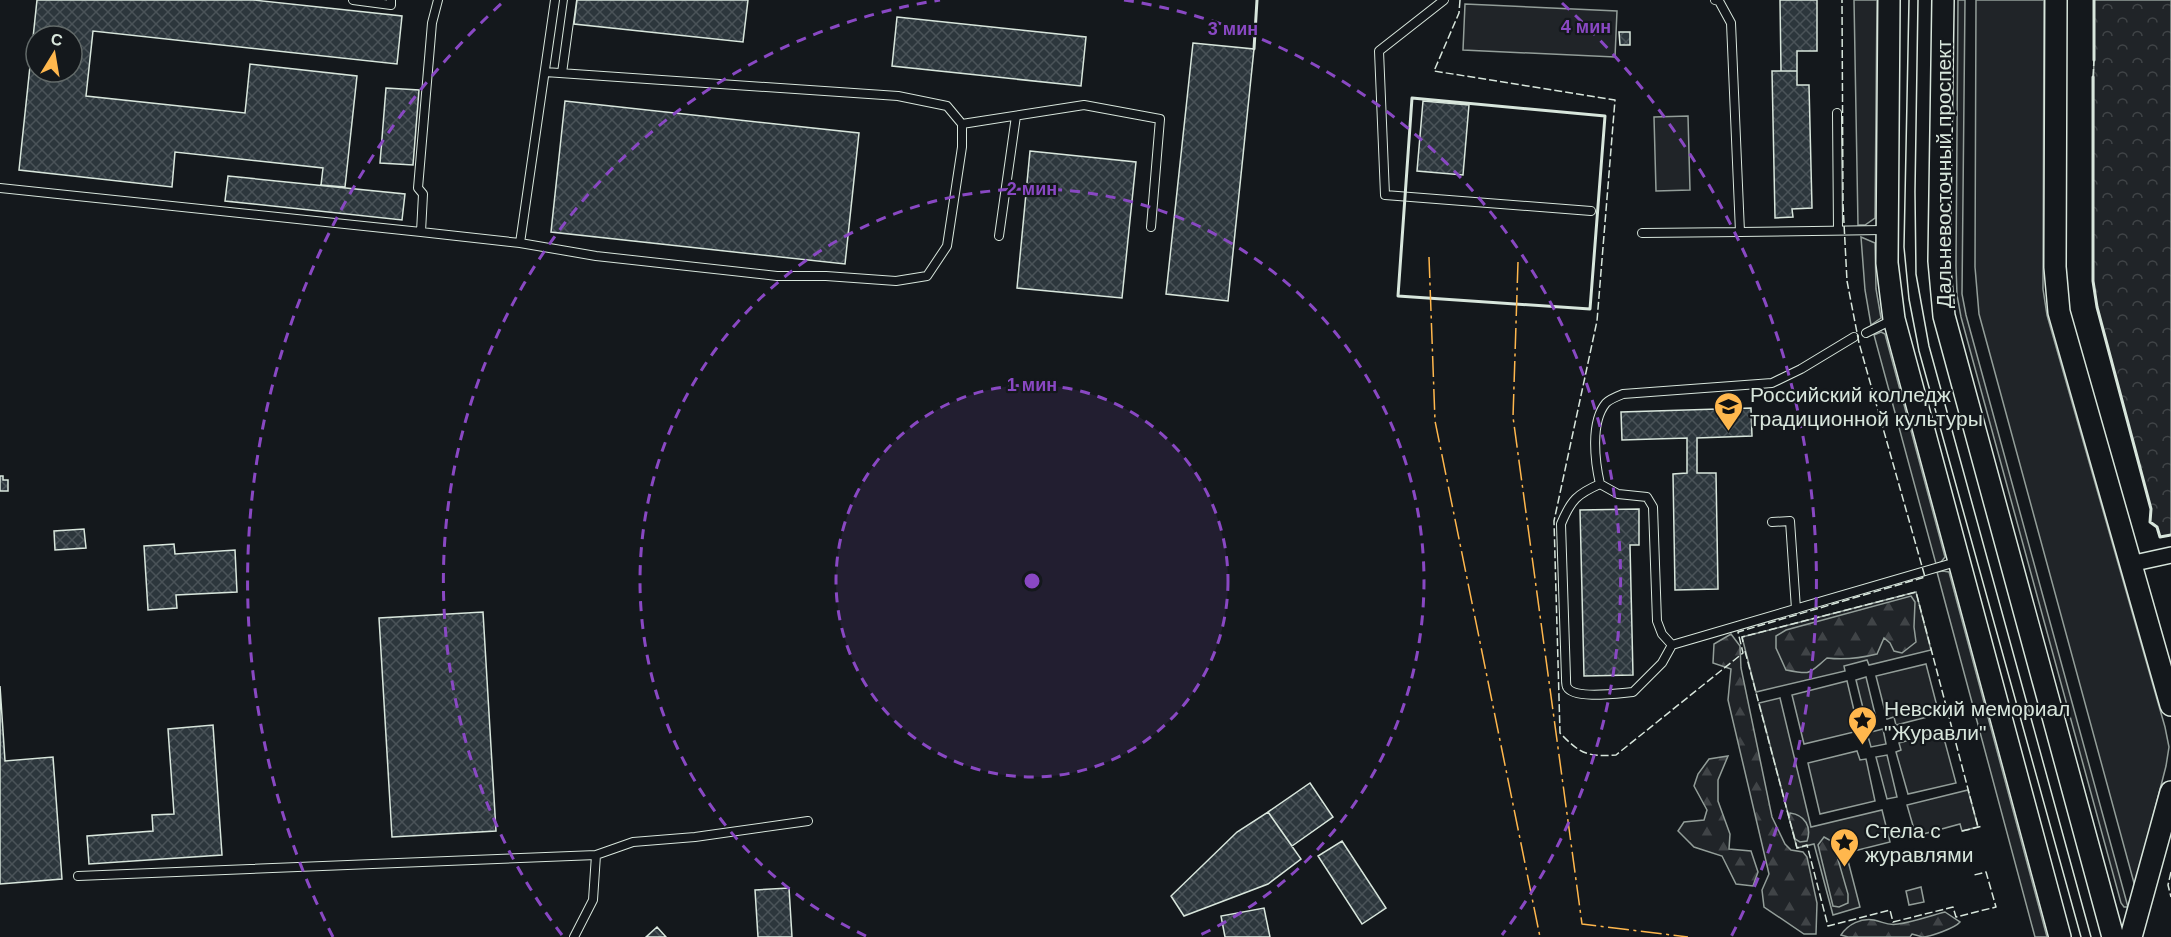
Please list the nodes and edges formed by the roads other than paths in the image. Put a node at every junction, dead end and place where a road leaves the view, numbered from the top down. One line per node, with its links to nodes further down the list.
1 (353, 0): 2 (lane)
2 (391, 0)
3 (438, 0): 21 (lane)
4 (555, 0): 11 (lane)
5 (572, 0): 12 (lane)
6 (1444, 0): 17 (lane)
7 (1715, 0): 22 (lane)
8 (1889, 0): 20 (main road)
9 (1942, 0): 44 (main road, Дальневосточный проспект)
10 (2056, 0): 33 (main road)
11 (545, 72): 12 (lane); 25 (lane)
12 (562, 73): 15 (lane)
13 (1837, 112): 19 (lane)
14 (1016, 116): 15 (lane); 18 (lane); 24 (lane)
15 (962, 124): 25 (lane)
16 (0, 188): 21 (lane)
17 (1591, 211)
18 (1151, 227)
19 (1838, 230): 20 (lane); 22 (lane)
20 (1887, 230): 26 (main road)
21 (421, 232): 25 (lane)
22 (1740, 232): 23 (lane)
23 (1642, 233)
24 (999, 236)
25 (520, 243)
26 (1894, 319): 27 (lane); 32 (main road)
27 (1866, 333)
28 (1854, 337): 29 (lane)
29 (1600, 484): 35 (lane); 35 (lane)
30 (1772, 522): 34 (lane)
31 (2171, 555): 33 (street)
32 (1960, 561): 34 (lane); 43 (main road)
33 (2130, 564): 36 (main road)
34 (1796, 609): 35 (lane)
35 (1672, 645)
36 (2171, 705)
37 (2171, 792): 38 (main road)
38 (2168, 815): 45 (main road)
39 (808, 821): 40 (lane)
40 (596, 855): 41 (lane); 42 (lane)
41 (78, 876)
42 (574, 937)
43 (2060, 937)
44 (2113, 937)
45 (2131, 937)

